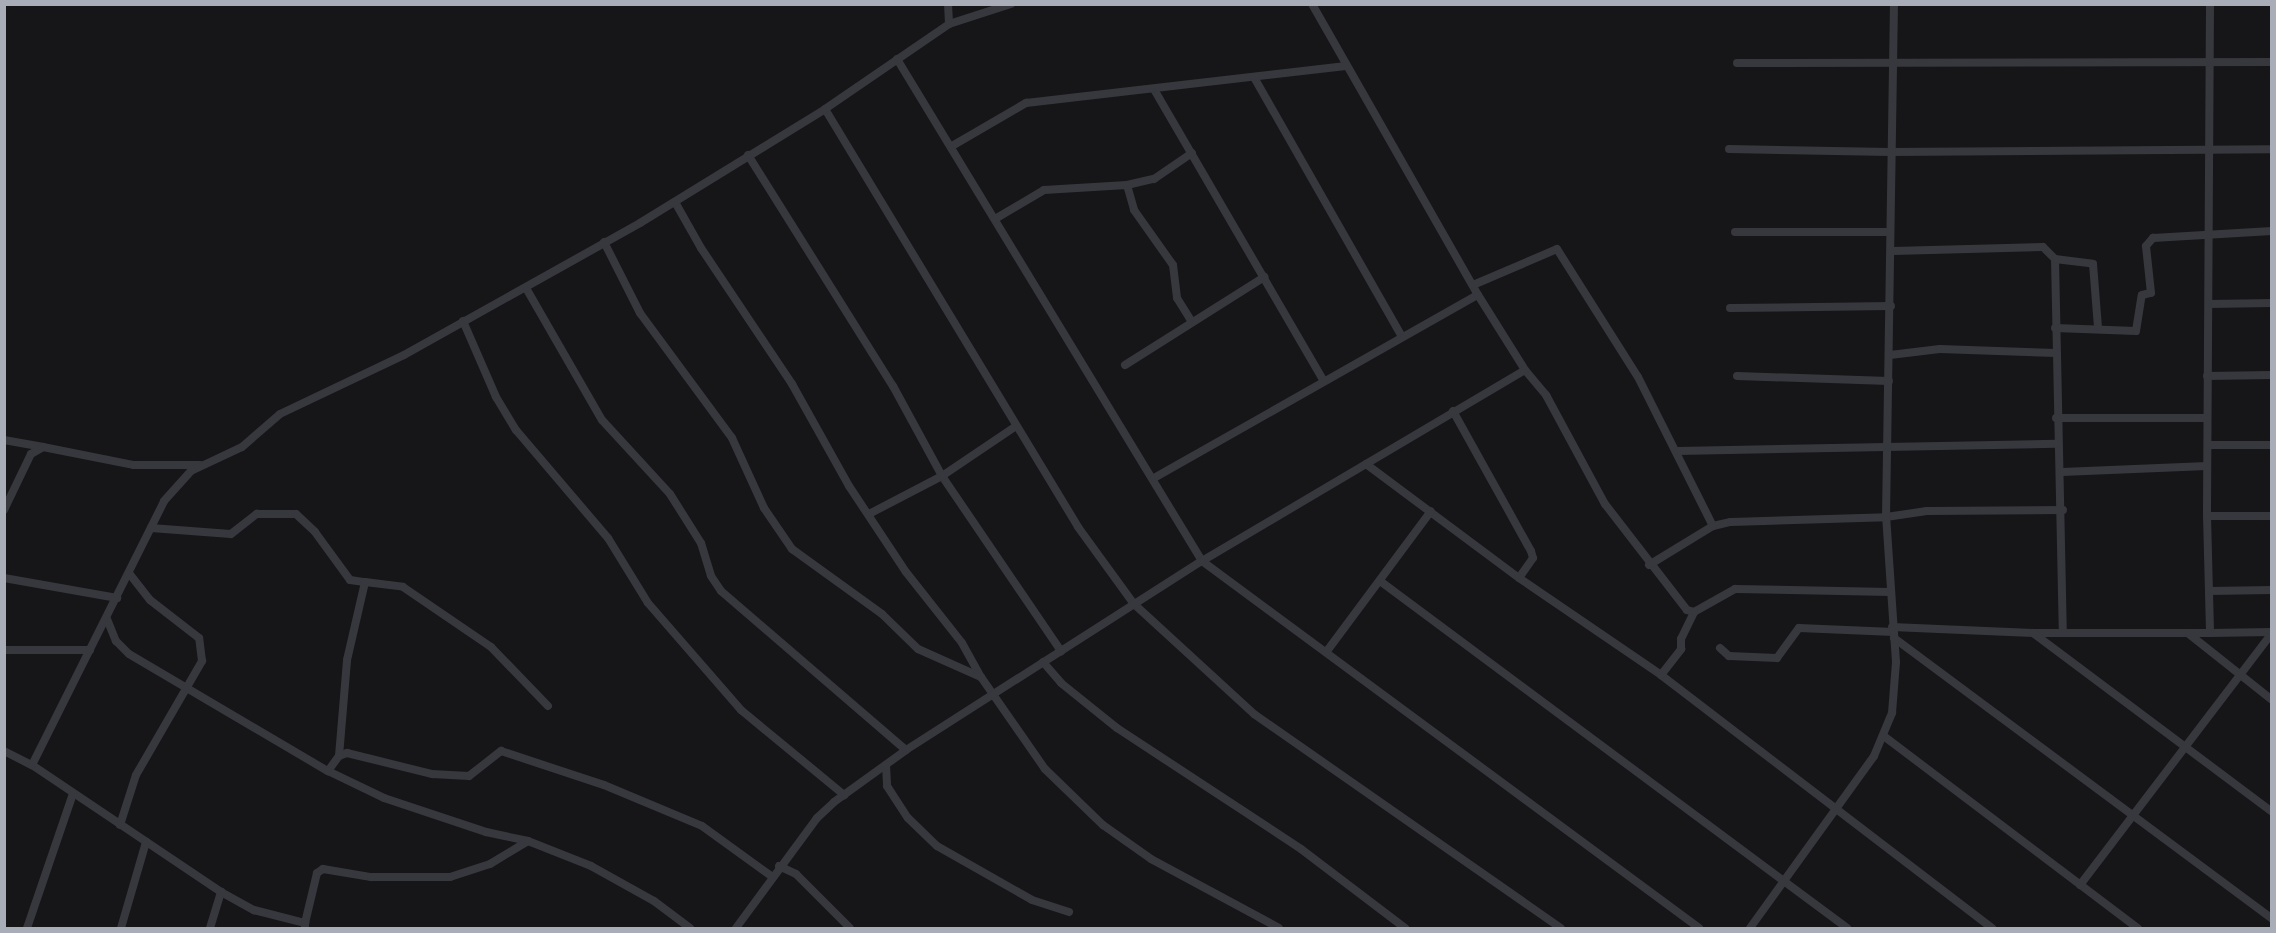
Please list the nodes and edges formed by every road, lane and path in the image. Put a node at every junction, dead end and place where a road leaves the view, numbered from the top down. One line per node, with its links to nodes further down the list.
1 (948, 4): 6 (street)
2 (1011, 4): 6 (street)
3 (1312, 4): 12 (street)
4 (1894, 4): 11 (street)
5 (2210, 4): 8 (street)
6 (949, 24): 7 (street)
7 (897, 59): 15 (street); 16 (street)
8 (2208, 62): 9 (street); 11 (street); 18 (street)
9 (2271, 62)
10 (1737, 63): 11 (street)
11 (1894, 63): 20 (street)
12 (1346, 66): 13 (street); 34 (street)
13 (1255, 79): 14 (street); 45 (street)
14 (1155, 91): 16 (street); 21 (street)
15 (825, 109): 22 (street); 58 (street)
16 (952, 146): 25 (street)
17 (1729, 149): 20 (street)
18 (2210, 149): 19 (street); 20 (street); 29 (street)
19 (2271, 149)
20 (1890, 152): 28 (street)
21 (1192, 153): 23 (street); 33 (street)
22 (748, 155): 24 (street); 70 (street)
23 (1128, 185): 25 (street); 41 (street)
24 (675, 202): 30 (street); 75 (street)
25 (995, 219): 71 (street)
26 (2271, 231): 29 (street)
27 (1735, 232): 28 (street)
28 (1889, 232): 31 (street)
29 (2209, 232): 37 (street); 43 (street)
30 (604, 242): 35 (street); 109 (street)
31 (1893, 251): 32 (street); 39 (street)
32 (2055, 259): 43 (street); 44 (street)
33 (1264, 277): 41 (street); 53 (street)
34 (1473, 285): 36 (street); 65 (street)
35 (526, 288): 42 (street); 116 (street)
36 (1478, 295): 45 (street); 49 (street)
37 (2208, 303): 38 (street); 52 (street)
38 (2271, 303)
39 (1891, 306): 40 (street); 47 (street)
40 (1730, 308)
41 (1191, 320): 48 (street)
42 (463, 321): 67 (street); 123 (street)
43 (2098, 327): 44 (street)
44 (2055, 328): 46 (street)
45 (1401, 335): 53 (street)
46 (2056, 353): 47 (street); 56 (street)
47 (1890, 355): 54 (street)
48 (1125, 365)
49 (1525, 370): 55 (street); 82 (street)
50 (2271, 375): 52 (street)
51 (1737, 376): 54 (street)
52 (2207, 376): 57 (street)
53 (1324, 381): 71 (street)
54 (1889, 381): 63 (street)
55 (1453, 411): 66 (street); 85 (street)
56 (2056, 418): 57 (street); 60 (street)
57 (2207, 418): 61 (street)
58 (1016, 426): 70 (street); 92 (street)
59 (4, 440): 64 (street)
60 (2056, 444): 63 (street); 69 (street)
61 (2208, 445): 62 (street); 68 (street)
62 (2271, 445)
63 (1887, 446): 65 (street); 78 (street)
64 (43, 447): 67 (street); 72 (street)
65 (1678, 451): 79 (street)
66 (1366, 464): 74 (street); 81 (street)
67 (203, 465): 80 (street)
68 (2207, 466): 69 (street); 76 (street)
69 (2062, 472): 73 (street)
70 (942, 476): 75 (street); 104 (street)
71 (1154, 478): 81 (street)
72 (4, 510)
73 (2063, 510): 78 (street); 95 (street)
74 (1431, 511): 85 (street); 86 (street)
75 (869, 514): 109 (street)
76 (2207, 516): 77 (street); 89 (street)
77 (2271, 516)
78 (1886, 517): 79 (street); 90 (street)
79 (1713, 526): 82 (street)
80 (151, 528): 83 (street); 87 (street)
81 (1202, 561): 92 (street); 105 (street)
82 (1649, 565): 93 (street)
83 (129, 573): 91 (street); 110 (street)
84 (4, 578): 91 (street)
85 (1519, 578): 107 (street)
86 (1380, 581): 105 (street); 132 (street)
87 (365, 582): 113 (street); 118 (street)
88 (2271, 590): 89 (street)
89 (2209, 591): 98 (street)
90 (1890, 592): 93 (street); 96 (street)
91 (117, 598): 94 (street)
92 (1134, 604): 104 (street); 146 (street)
93 (1694, 612): 107 (street)
94 (107, 619): 103 (street); 110 (street)
95 (2063, 631): 97 (street); 100 (street)
96 (1893, 632): 97 (street); 101 (street); 114 (street); 126 (street)
97 (2033, 633): 115 (street)
98 (2210, 633): 99 (street); 100 (street)
99 (2271, 633): 108 (street)
100 (2189, 634): 108 (street)
101 (1720, 648)
102 (4, 650): 103 (street)
103 (90, 650): 119 (street)
104 (1061, 651): 106 (street)
105 (1326, 651): 147 (street)
106 (1043, 662): 111 (street); 145 (street)
107 (1661, 675): 125 (street)
108 (2239, 675): 112 (street); 115 (street)
109 (981, 677): 111 (street)
110 (189, 690): 121 (street); 127 (street)
111 (992, 692): 116 (street); 144 (street)
112 (2271, 700)
113 (548, 706)
114 (1885, 737): 125 (street); 133 (street)
115 (2183, 746): 124 (street); 126 (street)
116 (906, 750): 120 (street)
117 (4, 751): 119 (street)
118 (339, 756): 121 (street); 131 (street)
119 (32, 765): 122 (street)
120 (886, 765): 123 (street); 135 (street)
121 (328, 771): 128 (street)
122 (73, 794): 127 (street); 138 (street)
123 (844, 795): 130 (street)
124 (2271, 812)
125 (1836, 813): 132 (street); 150 (street)
126 (2131, 814): 133 (street); 136 (street)
127 (120, 825): 129 (street)
128 (528, 841): 137 (street); 141 (street)
129 (146, 842): 134 (street); 139 (street)
130 (779, 866): 131 (street); 143 (street)
131 (771, 876): 142 (street)
132 (1784, 883): 148 (street); 149 (street)
133 (2080, 885): 151 (street)
134 (221, 892): 137 (street); 140 (street)
135 (1070, 912)
136 (2271, 919)
137 (305, 926)
138 (27, 928)
139 (121, 928)
140 (210, 928)
141 (690, 928)
142 (736, 928)
143 (850, 928)
144 (1279, 928)
145 (1405, 928)
146 (1561, 928)
147 (1699, 928)
148 (1749, 928)
149 (1847, 928)
150 (1992, 928)
151 (2138, 928)

